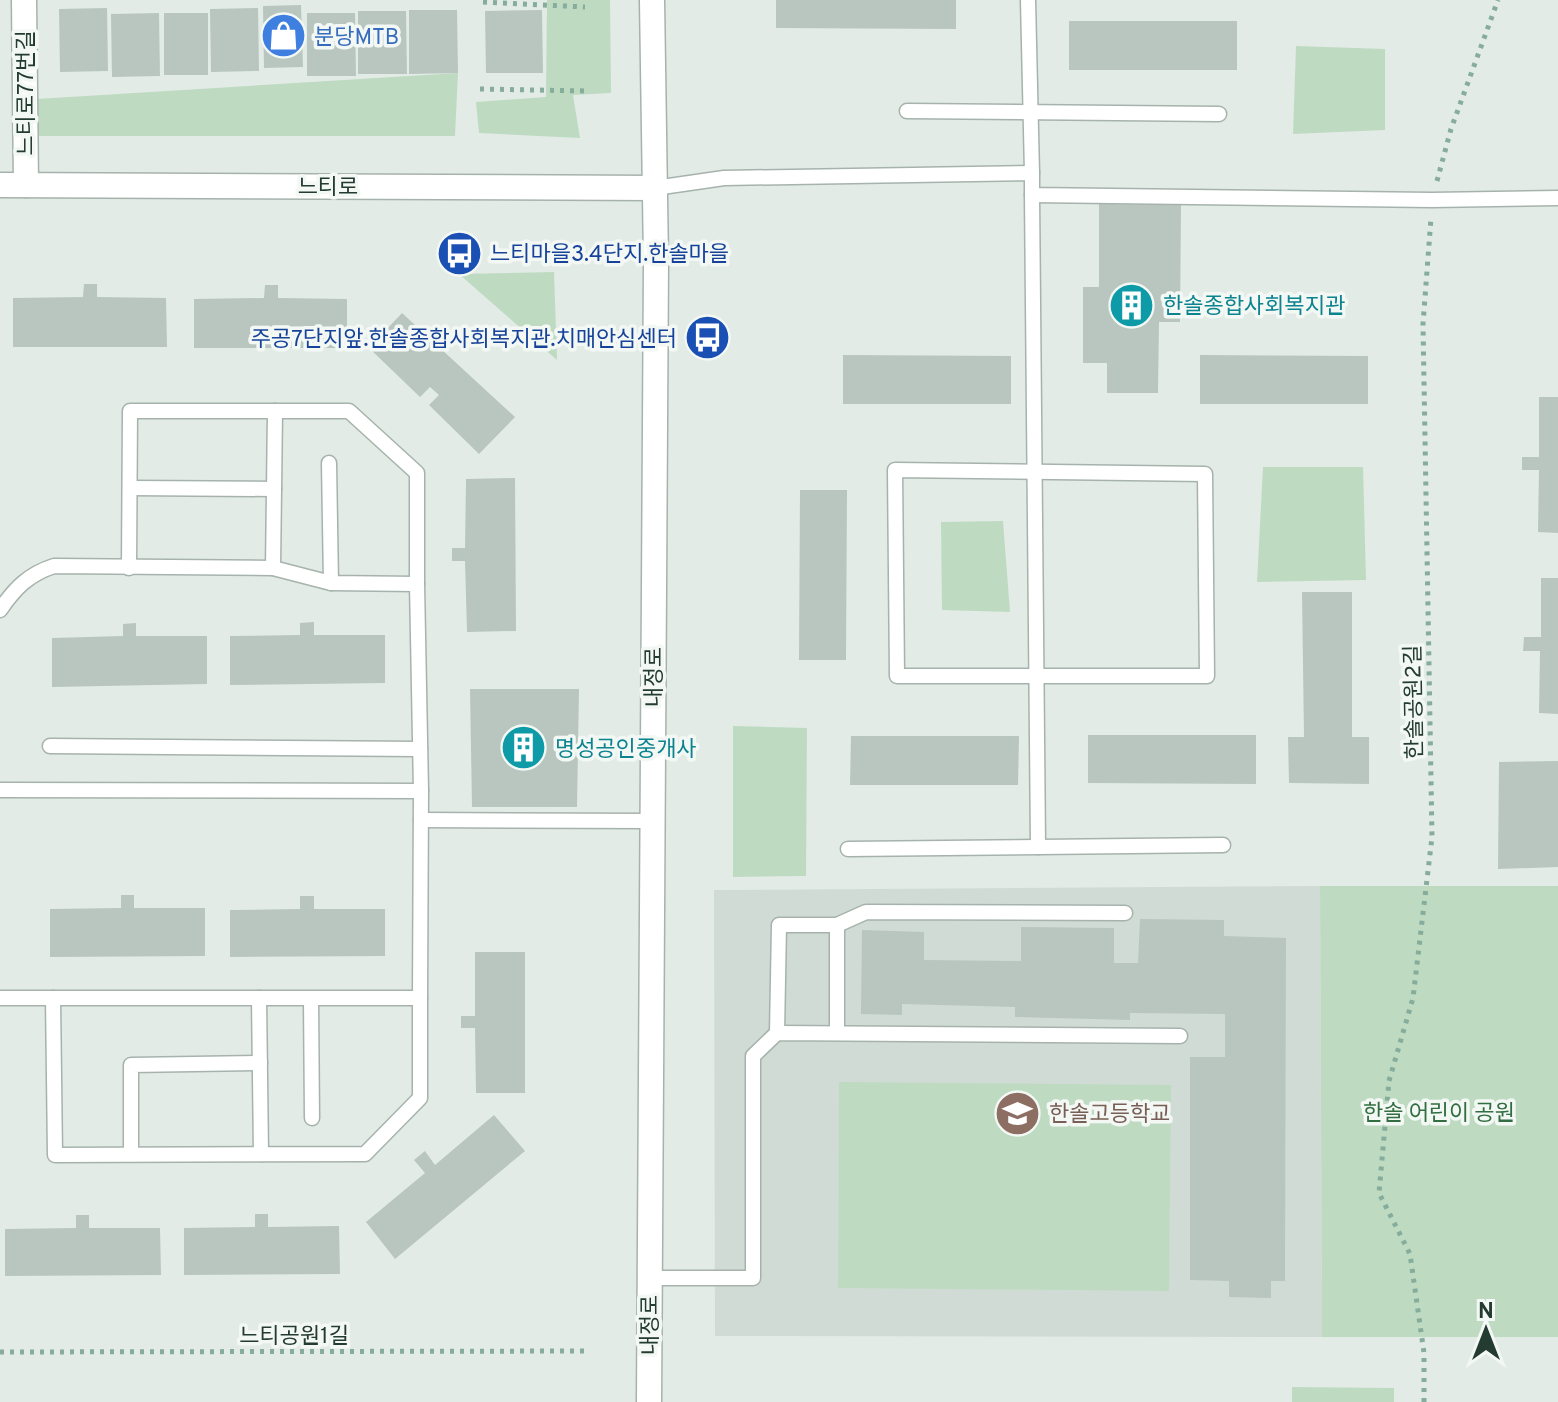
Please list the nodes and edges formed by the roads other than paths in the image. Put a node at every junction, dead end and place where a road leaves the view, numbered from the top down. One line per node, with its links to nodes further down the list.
1 (24, 0): 9 (street, 느티로77번길)
2 (652, 0): 10 (street, 내정로)
3 (1028, 0): 5 (lane)
4 (907, 111): 5 (lane)
5 (1031, 111): 6 (lane); 7 (lane)
6 (1219, 114)
7 (1032, 173): 10 (lane); 11 (lane)
8 (0, 185): 9 (street, 느티로)
9 (26, 185): 10 (street, 느티로)
10 (655, 188): 29 (street, 내정로)
11 (1032, 195): 12 (lane); 15 (lane)
12 (1558, 198)
13 (275, 411): 16 (lane); 17 (lane); 21 (lane)
14 (329, 463): 20 (lane)
15 (1035, 470): 23 (lane); 23 (lane); 23 (lane)
16 (130, 488): 17 (lane); 18 (lane)
17 (274, 489): 19 (lane)
18 (129, 568): 19 (lane); 22 (lane)
19 (273, 568): 20 (lane)
20 (331, 583): 21 (lane)
21 (417, 584): 25 (lane)
22 (0, 610)
23 (1037, 677): 31 (lane)
24 (50, 746): 25 (lane)
25 (420, 749): 27 (lane)
26 (0, 790): 27 (lane)
27 (421, 791): 28 (lane)
28 (421, 820): 29 (lane); 38 (lane)
29 (652, 821): 47 (street, 내정로)
30 (1223, 845): 31 (lane)
31 (1038, 847): 32 (lane)
32 (848, 849)
33 (1125, 913): 34 (lane)
34 (837, 925): 40 (lane); 41 (lane)
35 (0, 998): 36 (lane)
36 (53, 998): 37 (lane); 45 (lane)
37 (259, 998): 39 (lane); 43 (lane)
38 (420, 998): 39 (lane); 46 (lane)
39 (311, 999): 44 (lane)
40 (777, 1033): 41 (lane); 47 (lane)
41 (837, 1033): 42 (lane)
42 (1180, 1036)
43 (260, 1063): 45 (lane); 46 (lane)
44 (312, 1118)
45 (131, 1154): 46 (lane)
46 (261, 1154)
47 (648, 1278): 48 (street, 내정로)
48 (649, 1402)

